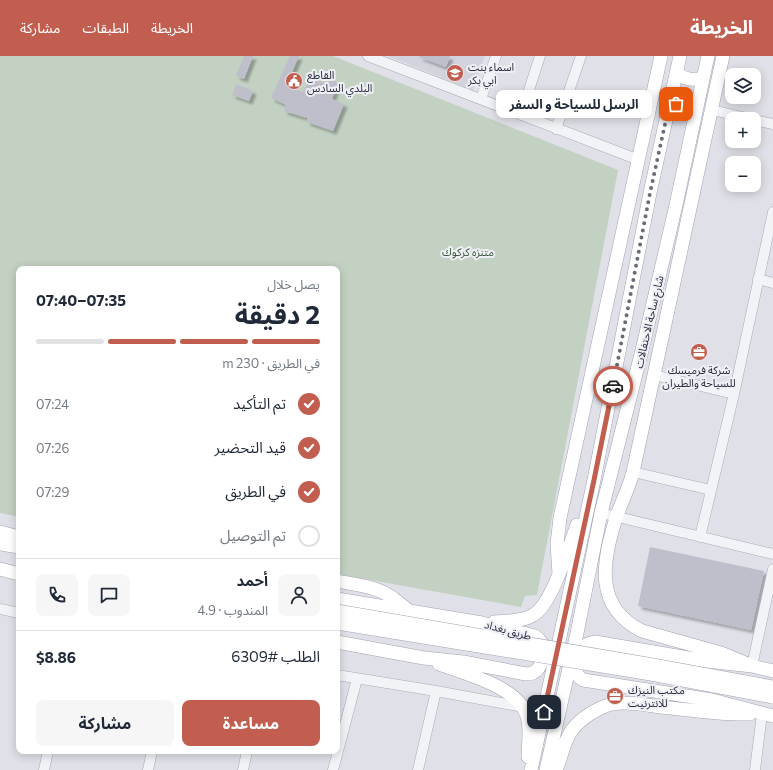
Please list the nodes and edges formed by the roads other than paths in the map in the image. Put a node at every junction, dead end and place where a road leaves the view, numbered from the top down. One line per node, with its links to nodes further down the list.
1 (370, 56): 11 (street)
2 (496, 56): 11 (street)
3 (540, 56): 16 (street)
4 (581, 56): 19 (street)
5 (661, 56): 20 (main road)
6 (680, 56): 9 (main road, شارع ساحة الاحتفالات)
7 (708, 56): 10 (main road, شارع ساحة الاحتفالات)
8 (723, 56): 13 (main road)
9 (676, 73): 10 (main road); 12 (main road, شارع ساحة الاحتفالات)
10 (702, 78): 14 (main road, شارع ساحة الاحتفالات)
11 (481, 99): 16 (street)
12 (669, 106): 14 (main road); 22 (main road, شارع ساحة الاحتفالات)
13 (712, 110): 15 (street); 24 (main road)
14 (696, 112): 23 (main road, شارع ساحة الاحتفالات)
15 (725, 113)
16 (521, 115): 19 (street)
17 (761, 121): 18 (street)
18 (773, 124)
19 (556, 129): 20 (street)
20 (639, 160): 21 (main road)
21 (632, 189): 22 (main road); 46 (main road)
22 (650, 193): 33 (main road, شارع ساحة الاحتفالات)
23 (676, 205): 24 (main road); 28 (main road, شارع ساحة الاحتفالات)
24 (690, 208): 29 (main road)
25 (773, 212): 26 (street)
26 (758, 279): 27 (street); 31 (street)
27 (773, 283)
28 (644, 346): 29 (main road); 35 (main road, شارع ساحة الاحتفالات)
29 (660, 349): 30 (main road)
30 (654, 375): 31 (street); 32 (main road)
31 (734, 394): 34 (street)
32 (633, 472): 34 (street); 36 (main road)
33 (594, 480): 46 (main road); 78 (main road, شارع ساحة الاحتفالات)
34 (711, 490): 39 (street)
35 (601, 513): 36 (street); 79 (main road, شارع ساحة الاحتفالات)
36 (616, 517): 39 (street); 58 (main road)
37 (0, 532): 38 (main road)
38 (16, 536)
39 (700, 537): 42 (street)
40 (0, 544): 41 (main road)
41 (16, 547)
42 (773, 554)
43 (0, 569): 45 (main road)
44 (773, 569): 49 (street)
45 (16, 573)
46 (559, 574): 55 (main road)
47 (340, 582): 51 (main road)
48 (340, 599): 51 (main road, طريق بغداد)
49 (770, 602): 58 (street)
50 (0, 609): 52 (street)
51 (408, 610): 55 (main road, طريق بغداد)
52 (16, 612)
53 (340, 612): 62 (main road, bridge)
54 (340, 623): 64 (main road, bridge)
55 (482, 623): 57 (main road, طريق بغداد)
56 (340, 643): 57 (main road, طريق بغداد)
57 (424, 658): 65 (main road)
58 (752, 666): 59 (main road); 66 (main road)
59 (773, 671)
60 (340, 676): 61 (street)
61 (357, 679): 63 (street); 67 (street)
62 (773, 687)
63 (436, 691): 65 (street); 76 (street)
64 (773, 697)
65 (523, 707): 77 (main road)
66 (768, 715): 80 (main road); 81 (street)
67 (340, 743)
68 (47, 754): 72 (street)
69 (151, 754): 73 (street)
70 (246, 754): 74 (street)
71 (337, 754): 75 (street)
72 (44, 770)
73 (148, 770)
74 (242, 770)
75 (333, 770)
76 (418, 770)
77 (528, 770)
78 (531, 770)
79 (546, 770)
80 (556, 770)
81 (755, 770)

